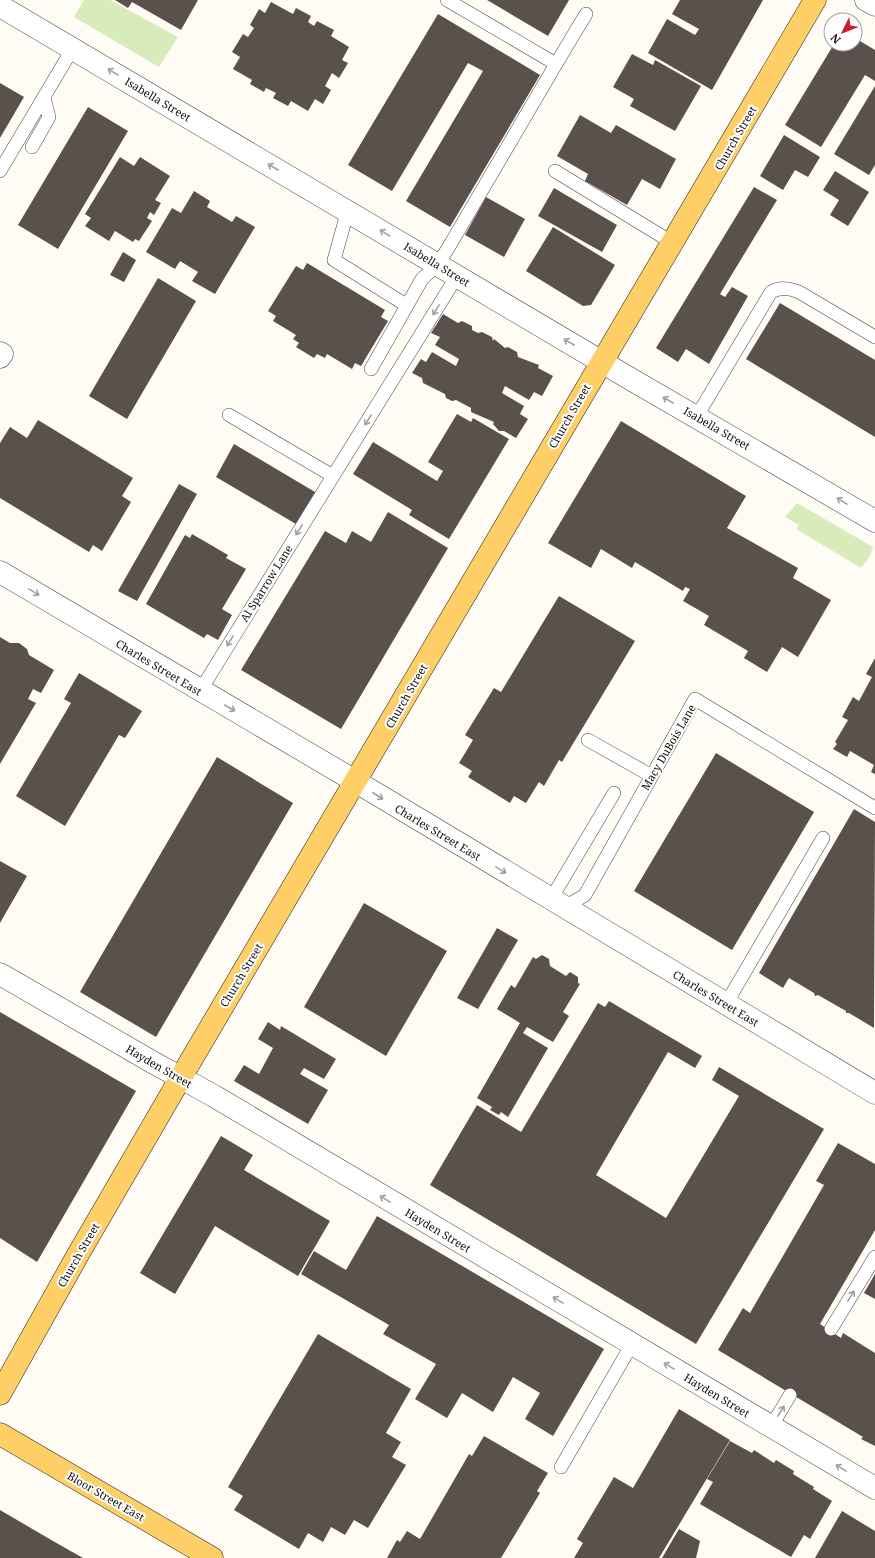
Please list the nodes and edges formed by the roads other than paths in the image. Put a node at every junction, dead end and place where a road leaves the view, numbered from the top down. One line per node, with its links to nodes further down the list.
1 (447, 0): 8 (lane)
2 (815, 0): 14 (main road, Church Street)
3 (866, 0): 4 (street)
4 (875, 5)
5 (0, 6): 7 (street, Isabella Street)
6 (586, 14): 8 (lane)
7 (73, 48): 9 (lane); 13 (street, Isabella Street, one-way to 7)
8 (556, 64): 15 (lane)
9 (44, 98): 10 (lane); 11 (lane)
10 (32, 147)
11 (0, 171)
12 (555, 171): 14 (lane)
13 (348, 210): 15 (street, Isabella Street, one-way to 13); 17 (lane)
14 (673, 243): 21 (main road, Church Street)
15 (437, 265): 16 (street, Isabella Street); 17 (lane)
16 (457, 276): 21 (street, Isabella Street, one-way to 16); 25 (lane, Al Sparrow Lane, one-way to 25)
17 (406, 305): 22 (lane)
18 (875, 337): 24 (lane)
19 (0, 353): 20 (street)
20 (0, 357)
21 (603, 362): 24 (street, Isabella Street, one-way to 21); 31 (main road, Church Street)
22 (371, 369)
23 (229, 415): 25 (lane)
24 (697, 416): 26 (street, Isabella Street, one-way to 24)
25 (333, 476): 28 (lane, Al Sparrow Lane, one-way to 28)
26 (875, 521)
27 (0, 572): 28 (street, Charles Street East, one-way to 28)
28 (200, 691): 31 (street, Charles Street East, one-way to 31)
29 (588, 740): 30 (lane)
30 (652, 776): 33 (lane, Macy DuBois Lane); 35 (lane, Macy DuBois Lane)
31 (355, 781): 35 (street, Charles Street East, one-way to 35); 38 (main road, Church Street)
32 (614, 793): 35 (lane)
33 (875, 808)
34 (823, 838): 37 (lane)
35 (558, 903): 37 (street, Charles Street East)
36 (0, 974): 38 (street, Hayden Street)
37 (726, 1004): 39 (street, Charles Street East)
38 (180, 1079): 42 (street, Hayden Street, one-way to 38); 43 (main road, Church Street)
39 (875, 1093)
40 (875, 1257): 41 (lane, one-way to 40)
41 (831, 1329)
42 (632, 1344): 45 (street, Hayden Street, one-way to 42); 47 (lane)
43 (0, 1394)
44 (790, 1395): 45 (lane, one-way to 44)
45 (771, 1427): 48 (street, Hayden Street, one-way to 45)
46 (0, 1434): 49 (main road, Bloor Street East)
47 (561, 1467)
48 (875, 1488)
49 (212, 1558)

